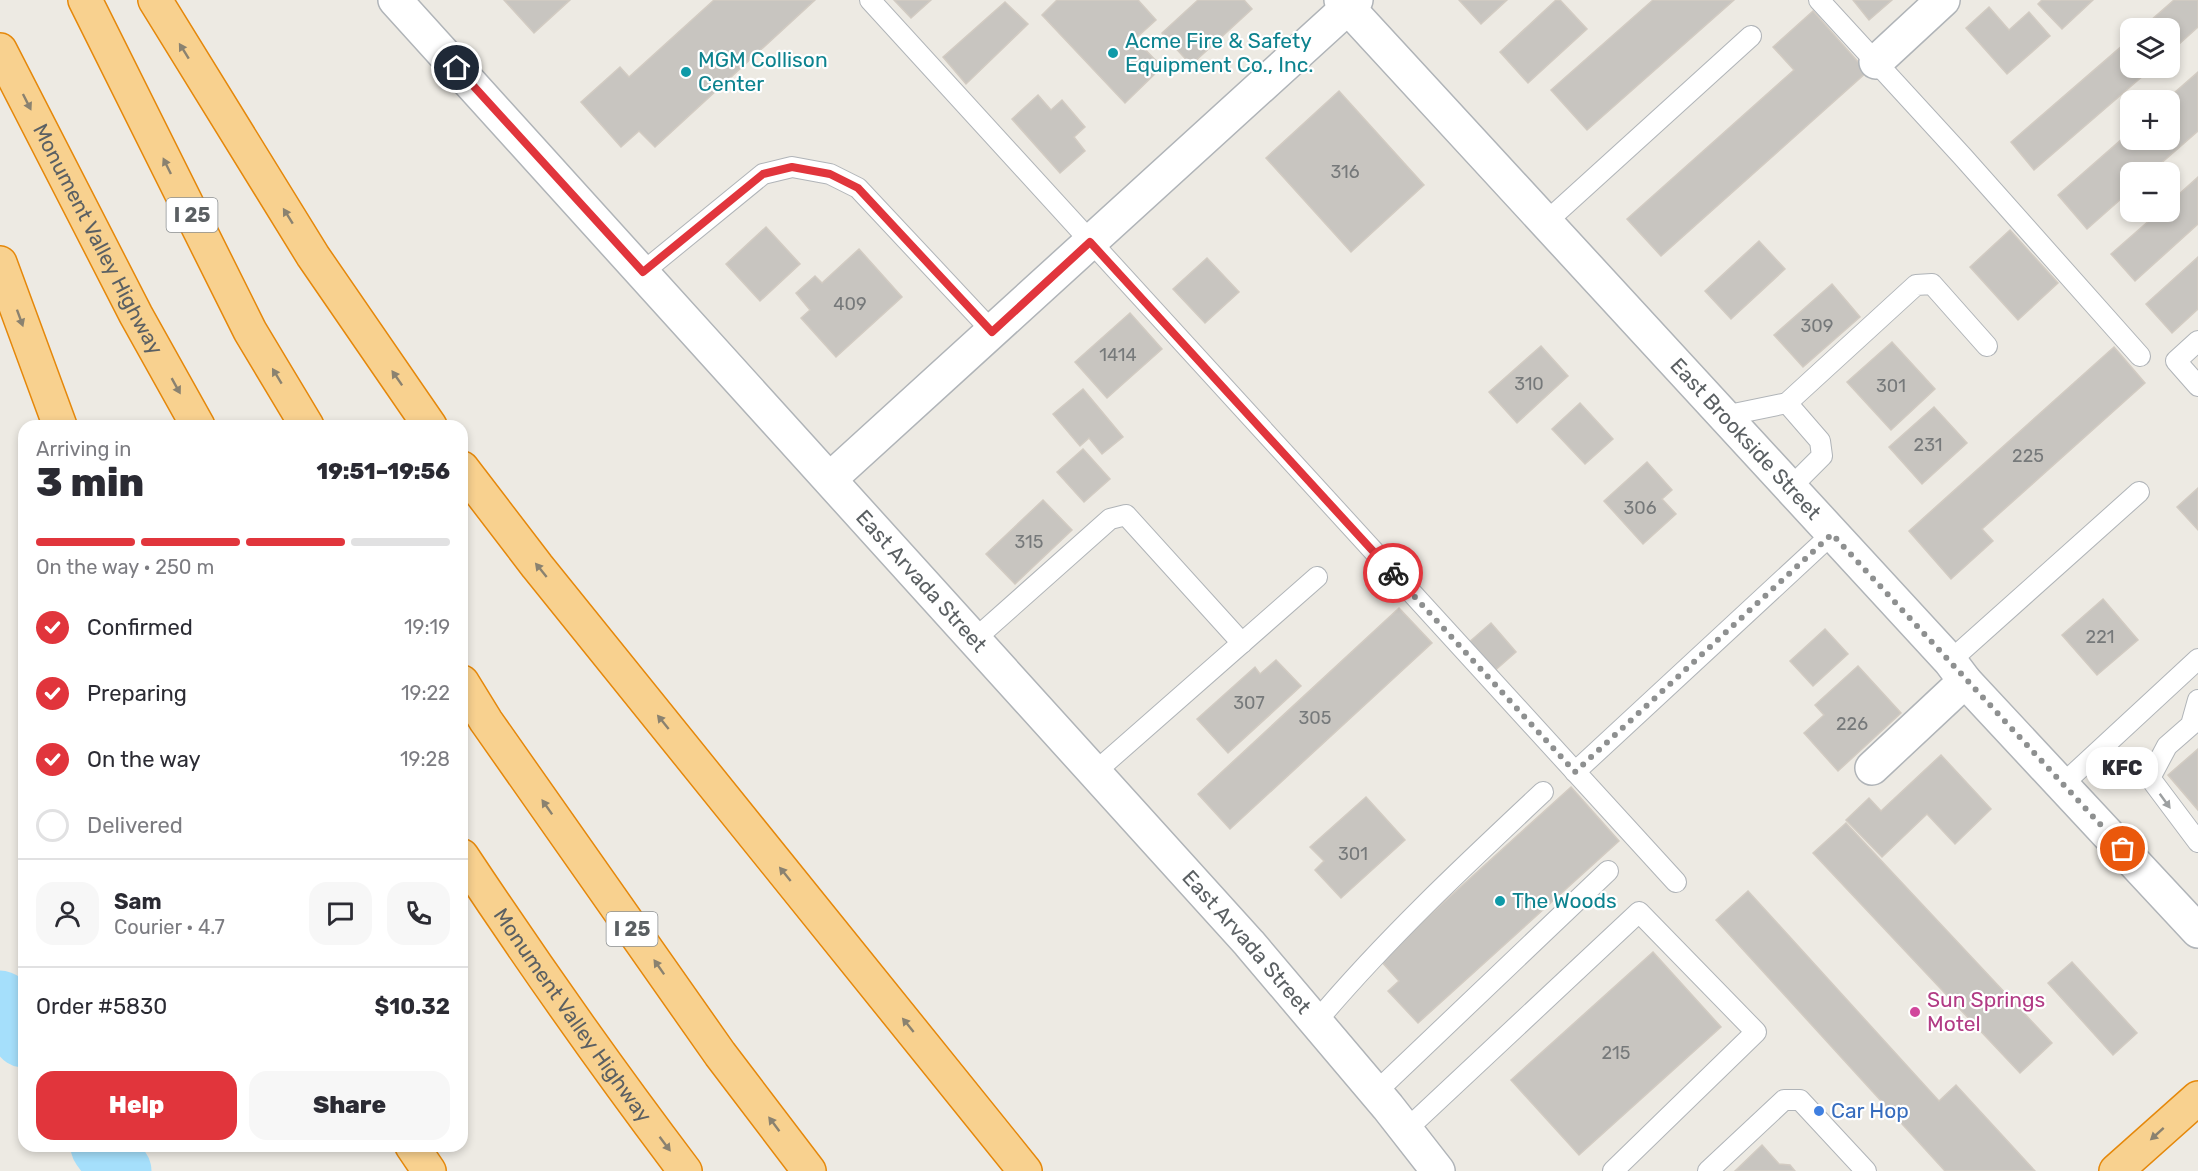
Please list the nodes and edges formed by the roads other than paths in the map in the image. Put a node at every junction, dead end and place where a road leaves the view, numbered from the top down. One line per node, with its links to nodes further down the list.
1 (85, 0): 24 (highway, I 25, one-way to 1)
2 (155, 0): 25 (highway, one-way to 2)
3 (395, 0): 14 (street, East Arvada Street)
4 (870, 0): 12 (lane)
5 (1820, 0): 10 (lane)
6 (1943, 0): 10 (street)
7 (1348, 2): 11 (street, East Brookside Street); 12 (street)
8 (1751, 36): 11 (lane)
9 (0, 50): 23 (highway, Monument Valley Highway, one-way to 23)
10 (1876, 62): 18 (lane)
11 (1546, 222): 21 (street, East Brookside Street)
12 (1090, 242): 15 (street); 40 (lane)
13 (0, 263): 22 (highway, one-way to 22)
14 (643, 272): 15 (lane); 27 (street, East Arvada Street)
15 (992, 332): 27 (street)
16 (2198, 341): 19 (lane)
17 (1987, 346): 20 (lane)
18 (2140, 356)
19 (2198, 386)
20 (1787, 403): 21 (lane); 28 (lane)
21 (1724, 416): 28 (street, East Brookside Street)
22 (58, 420)
23 (195, 420)
24 (303, 420)
25 (426, 420)
26 (468, 476): 49 (highway, one-way to 26)
27 (830, 479): 32 (street, East Arvada Street)
28 (1790, 488): 30 (street, East Brookside Street)
29 (2139, 492): 35 (lane)
30 (1832, 534): 35 (street, East Brookside Street); 40 (lane)
31 (1317, 577): 33 (lane)
32 (975, 639): 33 (lane); 39 (street, East Arvada Street)
33 (1242, 643): 39 (lane)
34 (2198, 658): 41 (lane)
35 (1958, 671): 38 (street); 41 (street, East Brookside Street)
36 (468, 691): 56 (highway, I 25, one-way to 36)
37 (2198, 700): 43 (lane, one-way to 43)
38 (1872, 768)
39 (1095, 772): 48 (street, East Arvada Street)
40 (1575, 772): 46 (lane)
41 (2063, 784): 47 (street, East Brookside Street)
42 (1543, 792): 48 (lane)
43 (2198, 842)
44 (468, 865): 55 (highway, Monument Valley Highway, one-way to 55)
45 (1608, 870): 50 (lane)
46 (1676, 882)
47 (2198, 931)
48 (1317, 1022): 50 (street, East Arvada Street)
49 (945, 1071): 57 (highway); 58 (highway)
50 (1376, 1092): 52 (street, East Arvada Street)
51 (2198, 1098): 63 (highway, one-way to 63)
52 (1406, 1130): 59 (street, East Arvada Street); 60 (lane)
53 (416, 1152): 54 (highway)
54 (429, 1171)
55 (685, 1171)
56 (809, 1171)
57 (1011, 1171)
58 (1025, 1171)
59 (1438, 1171)
60 (1613, 1171)
61 (1708, 1171): 62 (lane)
62 (1866, 1171)
63 (2116, 1171)

